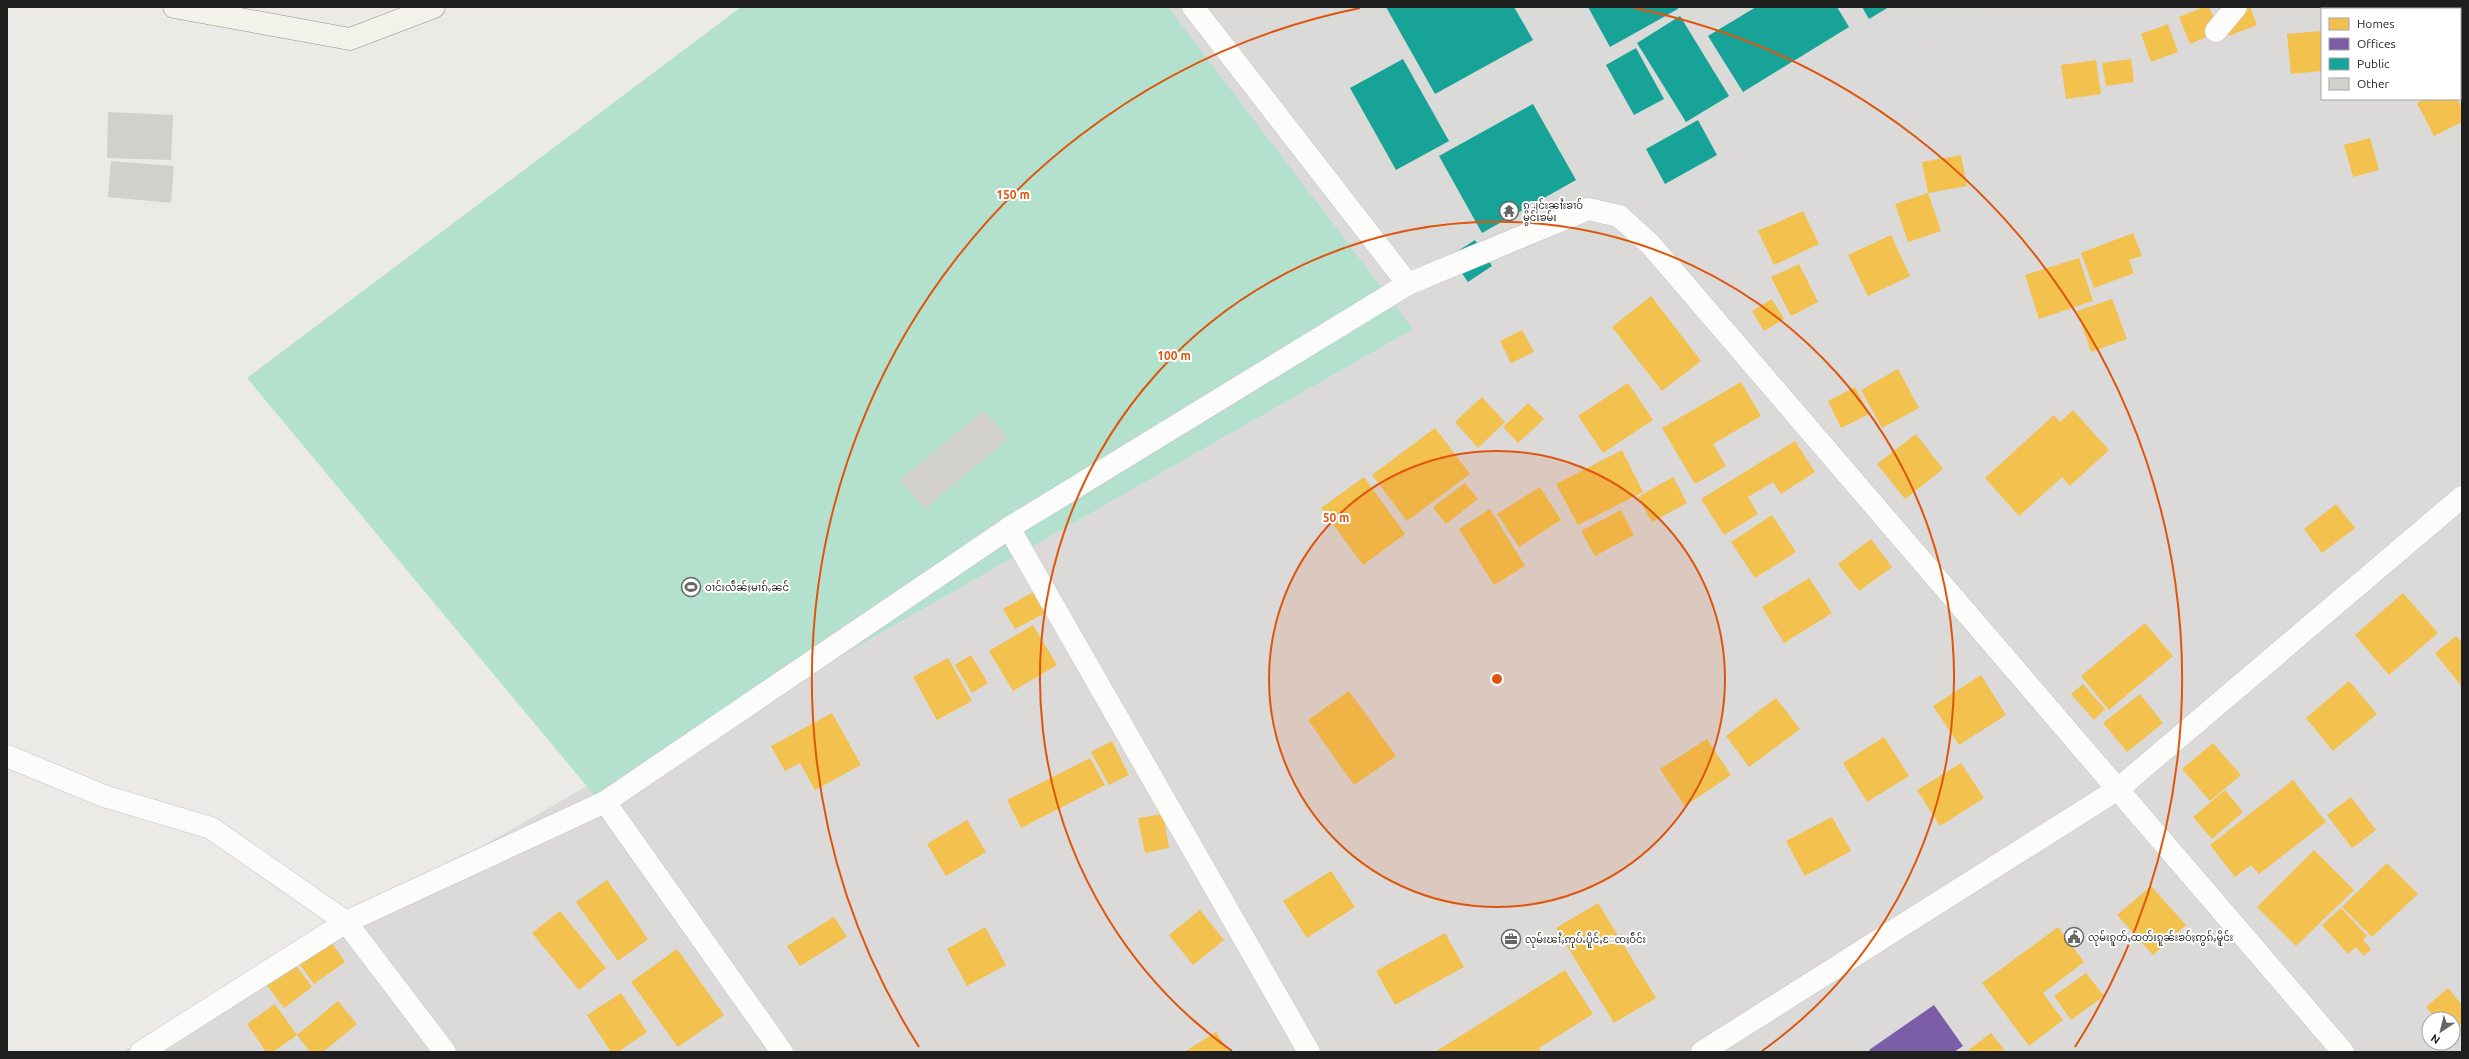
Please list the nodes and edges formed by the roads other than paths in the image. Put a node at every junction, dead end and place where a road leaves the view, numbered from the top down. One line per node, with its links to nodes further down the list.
1 (174, 7): 2 (main road)
2 (434, 7)
3 (1193, 7): 6 (street)
4 (2236, 7): 5 (street)
5 (2216, 31)
6 (1408, 284): 8 (street); 10 (street)
7 (2462, 497): 10 (street)
8 (1009, 528): 11 (street); 16 (street)
9 (7, 756): 12 (street)
10 (2118, 789): 17 (street); 18 (street)
11 (605, 802): 12 (street); 15 (street)
12 (346, 922): 13 (street); 14 (street)
13 (141, 1052)
14 (445, 1052)
15 (782, 1052)
16 (1309, 1052)
17 (1702, 1052)
18 (2343, 1052)

